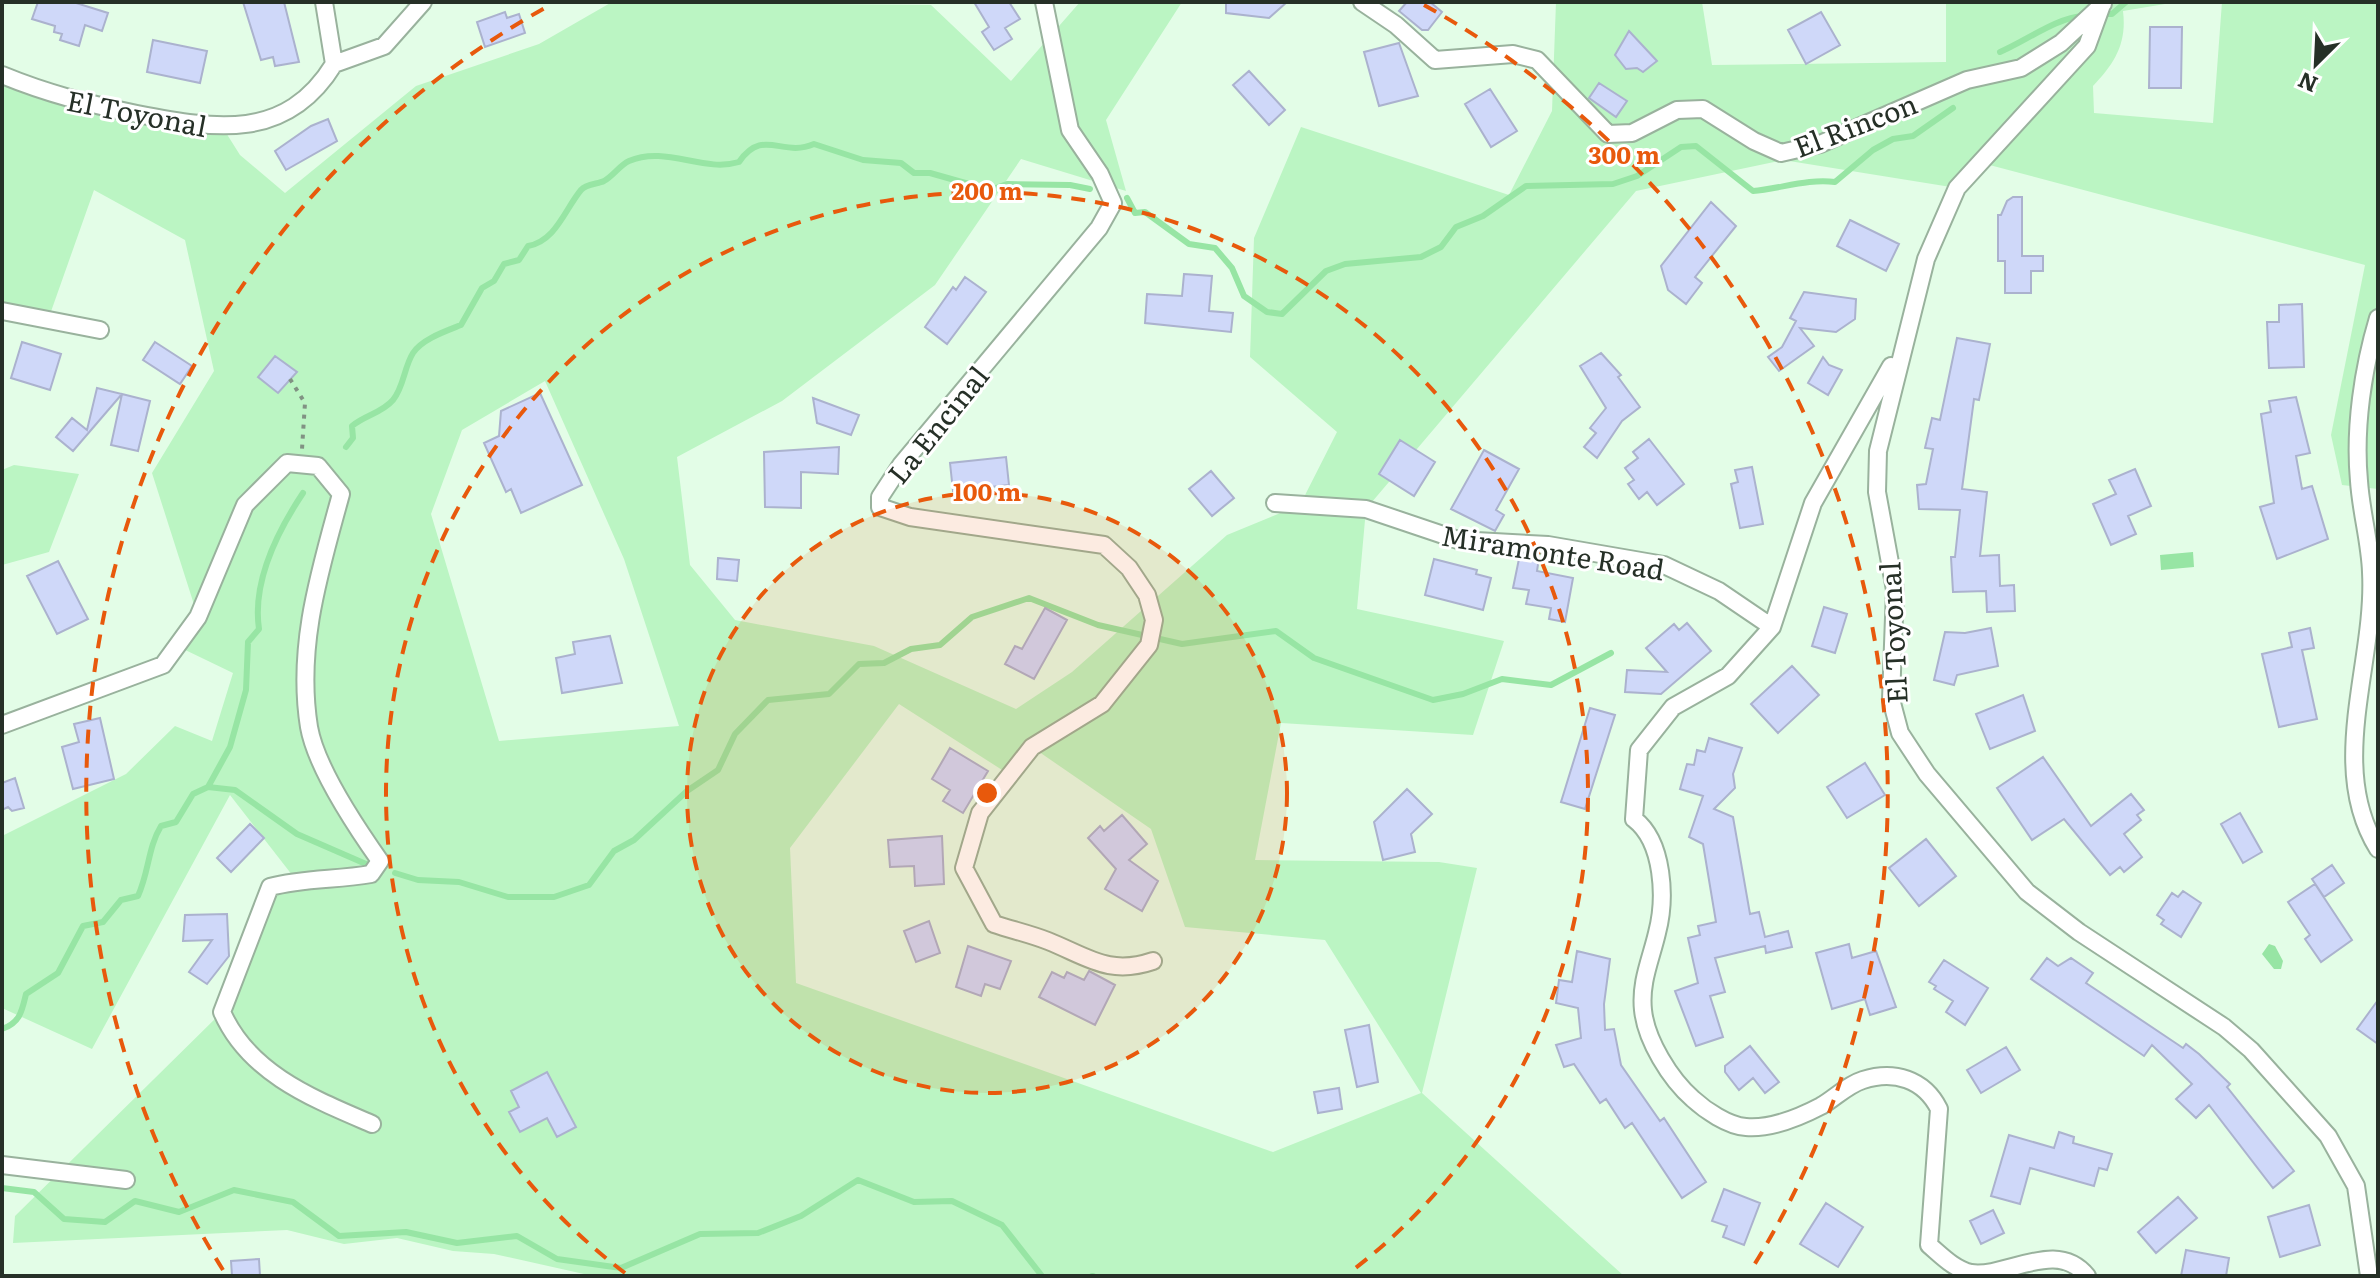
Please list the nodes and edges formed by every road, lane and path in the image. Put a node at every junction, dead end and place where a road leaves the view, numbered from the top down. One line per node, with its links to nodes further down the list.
1 (324, 2): 6 (street)
2 (423, 2): 6 (street)
3 (1044, 2): 18 (street, La Encinal)
4 (1362, 2): 5 (street, El Rincon)
5 (2104, 3): 11 (street, El Toyonal)
6 (334, 64): 7 (street, El Toyonal)
7 (2, 75)
8 (2, 311): 10 (street)
9 (2378, 318): 17 (street)
10 (100, 330)
11 (1900, 351): 15 (street); 22 (street, El Toyonal)
12 (290, 379): 13 (path)
13 (299, 463): 16 (street); 19 (street)
14 (1275, 503): 15 (street, Miramonte Road)
15 (1772, 627): 23 (street)
16 (2, 725)
17 (2378, 849)
18 (1153, 961)
19 (372, 1124)
20 (2, 1165): 21 (street)
21 (126, 1180)
22 (2372, 1241): 24 (street, El Toyonal)
23 (2087, 1276)
24 (2369, 1276)

